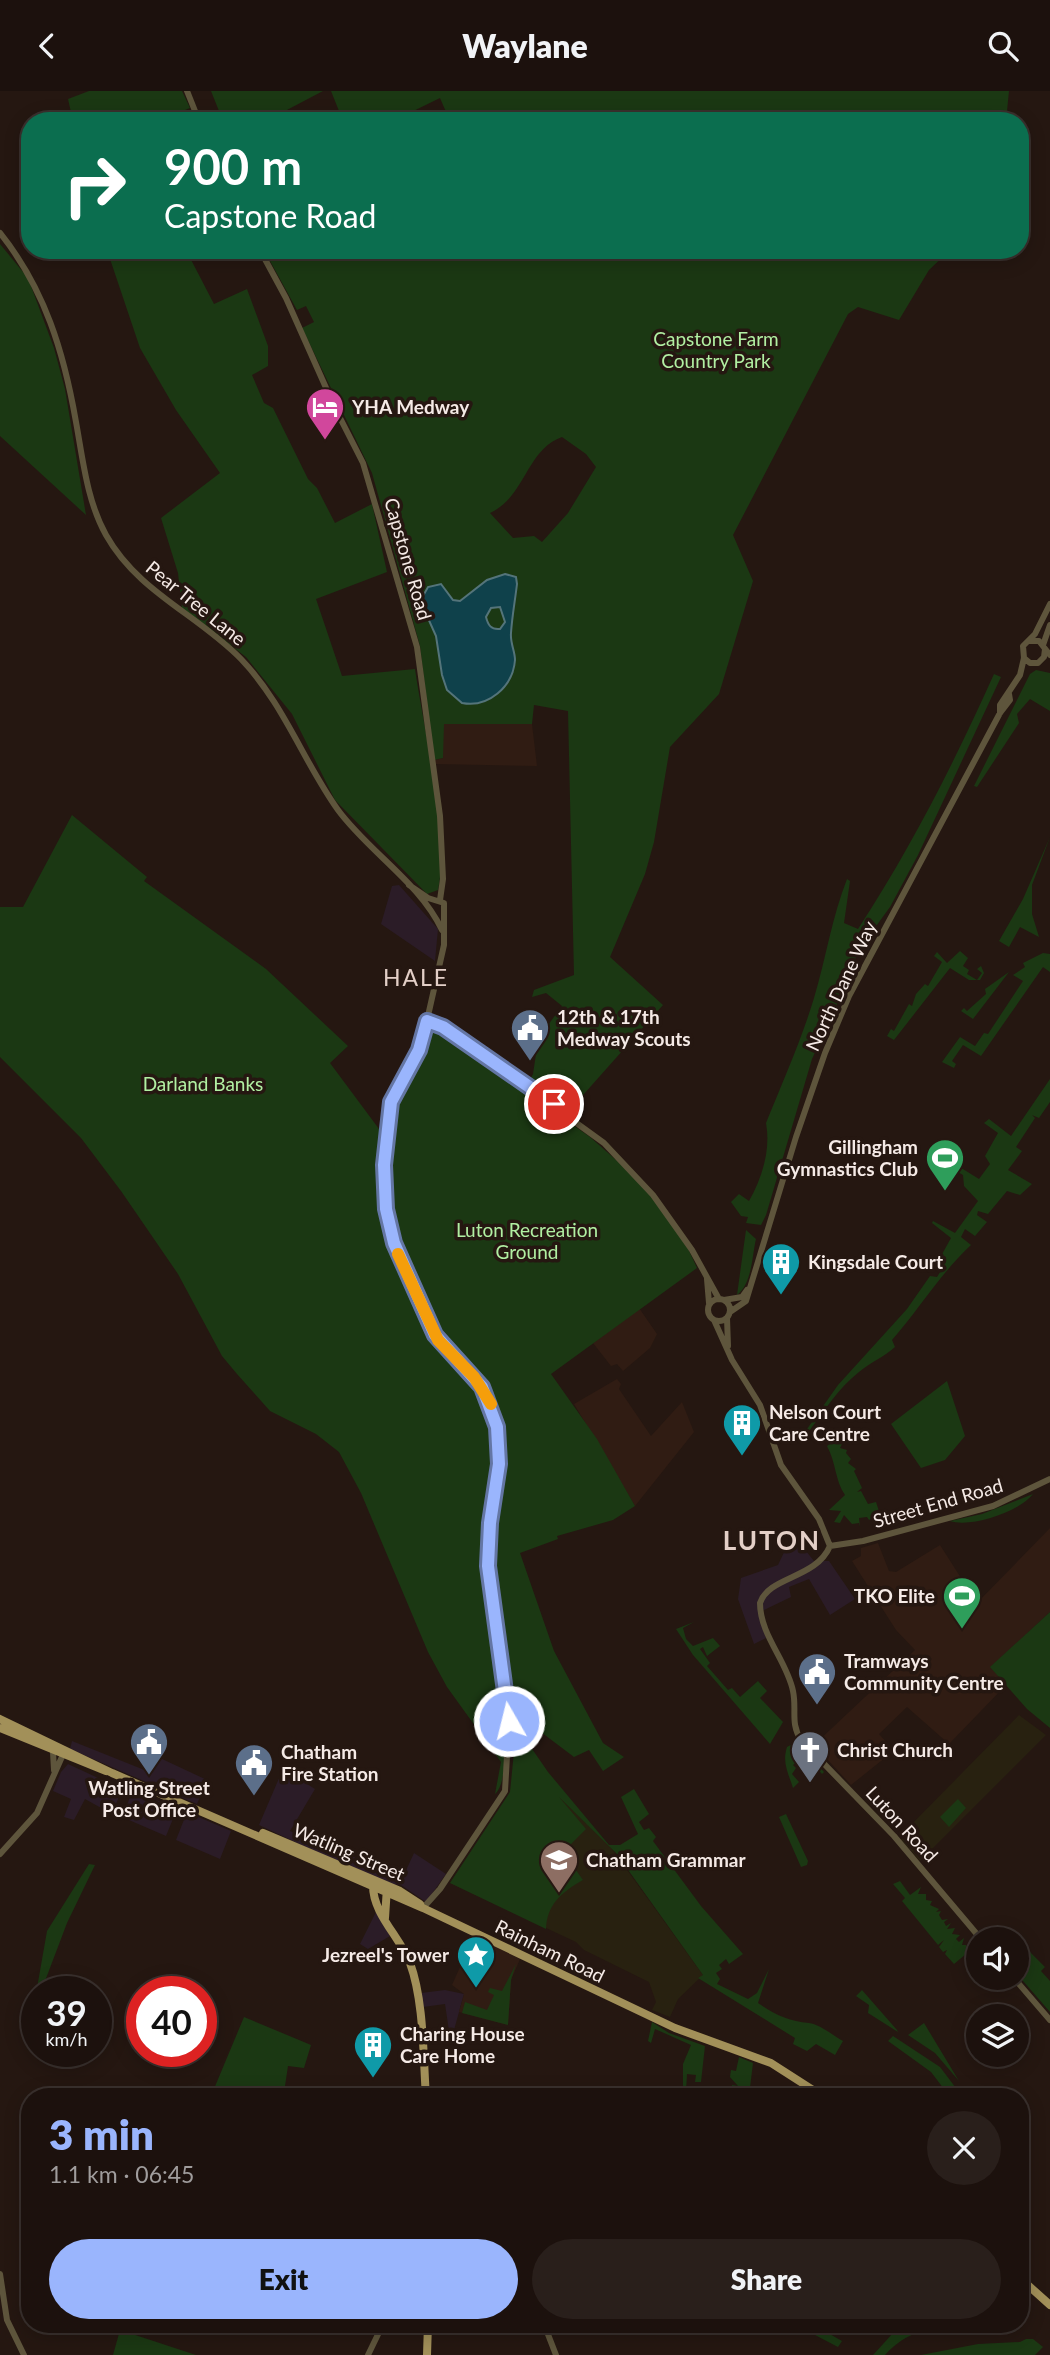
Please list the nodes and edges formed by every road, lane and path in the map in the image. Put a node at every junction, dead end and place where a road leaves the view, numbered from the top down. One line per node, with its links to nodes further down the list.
1 (187, 91): 2 (street)
2 (195, 112)
3 (0, 233): 14 (street, Pear Tree Lane)
4 (265, 259): 15 (street, Capstone Road)
5 (1050, 604): 7 (street)
6 (1050, 625): 8 (street)
7 (1030, 641): 8 (street); 10 (street)
8 (1044, 647): 9 (street); 11 (street)
9 (1050, 656)
10 (1024, 658): 11 (street); 13 (street, North Dane Way)
11 (1036, 663): 12 (street); 13 (street, North Dane Way)
12 (1050, 667)
13 (1020, 675): 21 (street, North Dane Way)
14 (409, 885): 15 (street, Pear Tree Lane); 16 (street, Pear Tree Lane)
15 (437, 900): 16 (street); 17 (street)
16 (432, 913): 17 (street); 18 (street)
17 (444, 913): 18 (street)
18 (445, 935): 19 (street)
19 (427, 1021): 20 (street); 39 (street)
20 (706, 1274): 22 (street); 23 (street)
21 (749, 1289): 22 (street); 24 (street, North Dane Way)
22 (722, 1300): 23 (street); 24 (street)
23 (709, 1305): 25 (street)
24 (729, 1315): 25 (street); 26 (street)
25 (714, 1320): 26 (street)
26 (728, 1348): 28 (street)
27 (1050, 1479): 28 (street, Street End Road)
28 (831, 1546): 41 (street, Luton Road)
29 (0, 1720): 32 (main road, Watling Street)
30 (0, 1728): 31 (main road, Watling Street)
31 (53, 1752): 32 (main road, Watling Street); 33 (street)
32 (64, 1753): 33 (street); 34 (main road, Watling Street)
33 (54, 1775): 35 (street)
34 (257, 1833): 36 (main road, Watling Street); 37 (main road, Watling Street)
35 (0, 1854)
36 (373, 1886): 37 (main road, Rainham Road); 40 (main road)
37 (387, 1889): 38 (main road, Rainham Road); 39 (main road, Watling Street); 40 (main road)
38 (402, 1899): 39 (main road, Rainham Road); 40 (main road)
39 (424, 1908): 45 (main road, Rainham Road)
40 (387, 1921): 44 (main road)
41 (971, 1927)
42 (1024, 1990): 43 (street)
43 (1050, 2019)
44 (425, 2088)
45 (810, 2088)
46 (0, 2274): 52 (street)
47 (1029, 2286): 48 (main road)
48 (1050, 2305)
49 (379, 2333): 53 (street)
50 (428, 2333): 54 (main road)
51 (547, 2333): 55 (street)
52 (24, 2355)
53 (368, 2355)
54 (427, 2355)
55 (556, 2355)

